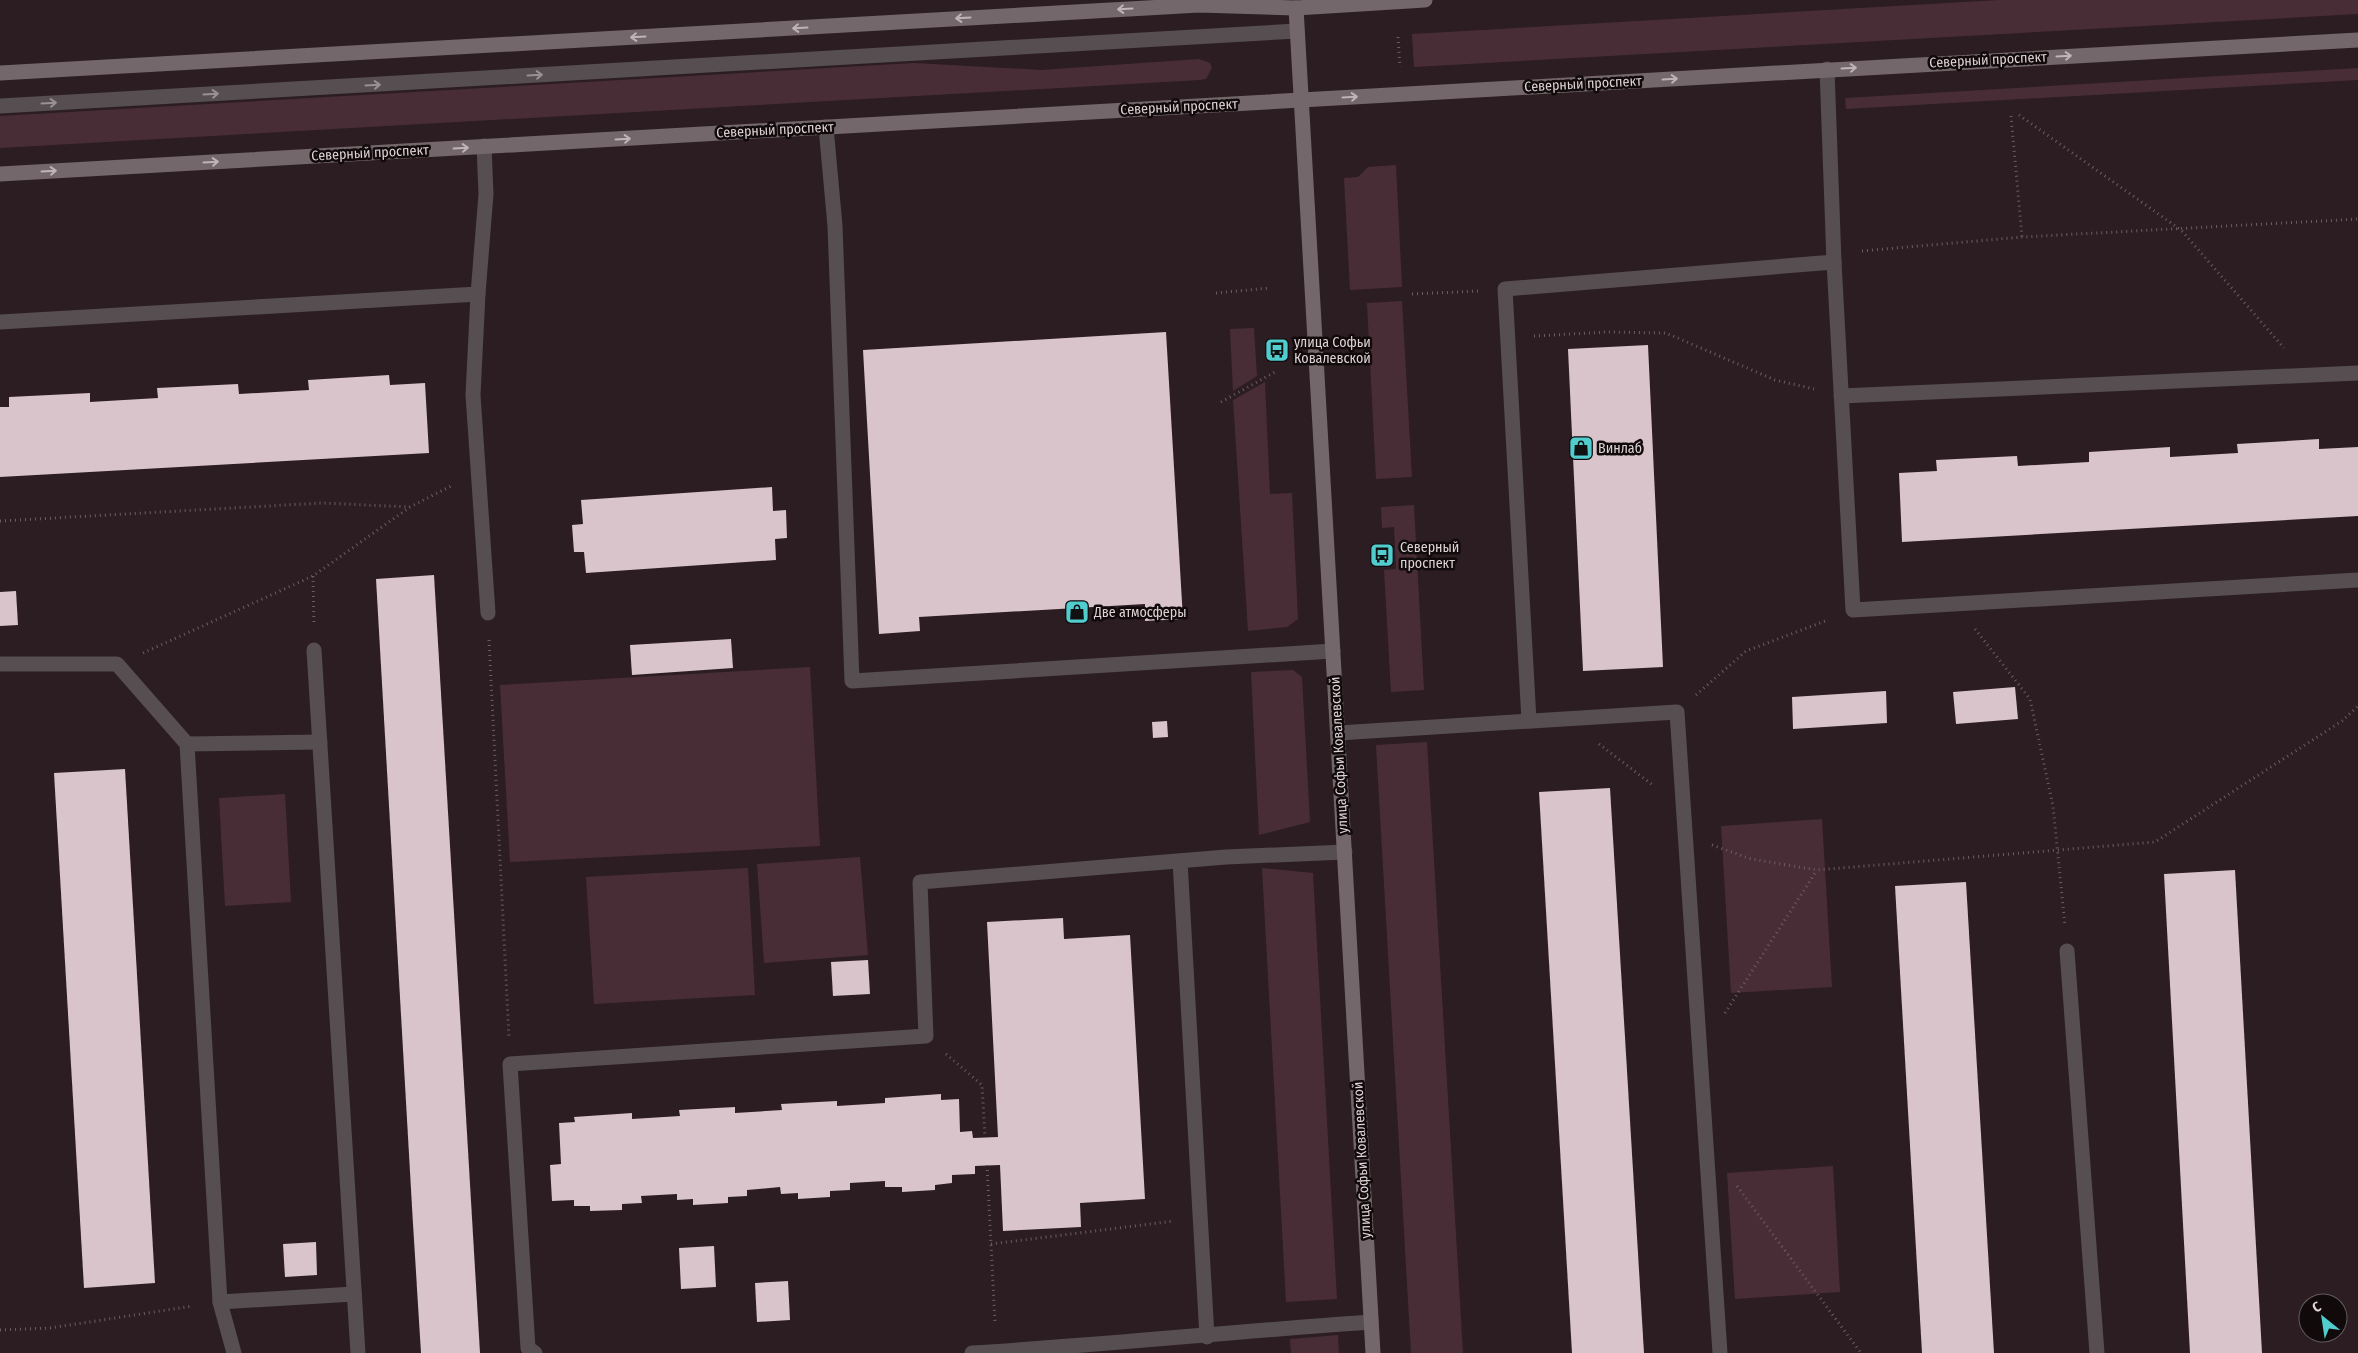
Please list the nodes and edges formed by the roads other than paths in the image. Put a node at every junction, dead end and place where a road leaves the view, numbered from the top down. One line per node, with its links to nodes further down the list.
1 (1425, 0): 2 (main road)
2 (1296, 8): 3 (main road, улица Софьи Ковалевской); 6 (main road, one-way to 6)
3 (1297, 31): 7 (main road, улица Софьи Ковалевской); 8 (street, one-way to 3)
4 (2358, 40): 5 (main road, Северный проспект, one-way to 4)
5 (1827, 69): 7 (main road, Северный проспект, one-way to 5); 12 (street)
6 (0, 73)
7 (1302, 100): 9 (main road, Северный проспект); 20 (main road, улица Софьи Ковалевской)
8 (0, 106)
9 (826, 127): 10 (main road, Северный проспект, one-way to 9); 20 (street)
10 (484, 146): 11 (main road, Северный проспект, one-way to 10); 13 (street)
11 (0, 174)
12 (1834, 262): 16 (street); 22 (street)
13 (478, 294): 14 (street); 18 (street)
14 (0, 322)
15 (2358, 372): 16 (street)
16 (1841, 396): 17 (street)
17 (2358, 580)
18 (488, 613)
19 (314, 650): 24 (street)
20 (1333, 651): 23 (main road, улица Софьи Ковалевской)
21 (0, 664): 25 (street)
22 (1529, 721): 23 (street); 38 (street)
23 (1338, 733): 26 (main road, улица Софьи Ковалевской)
24 (320, 742): 25 (street); 29 (street)
25 (187, 744): 30 (street)
26 (1345, 852): 27 (street); 31 (main road, улица Софьи Ковалевской)
27 (1180, 861): 32 (street); 35 (street)
28 (2067, 951): 39 (street)
29 (354, 1294): 30 (street); 34 (street)
30 (220, 1302): 33 (street)
31 (1372, 1322): 32 (street); 37 (main road, улица Софьи Ковалевской)
32 (1207, 1337): 36 (street)
33 (234, 1353)
34 (358, 1353)
35 (536, 1353)
36 (972, 1353)
37 (1373, 1353)
38 (1720, 1353)
39 (2097, 1353)

